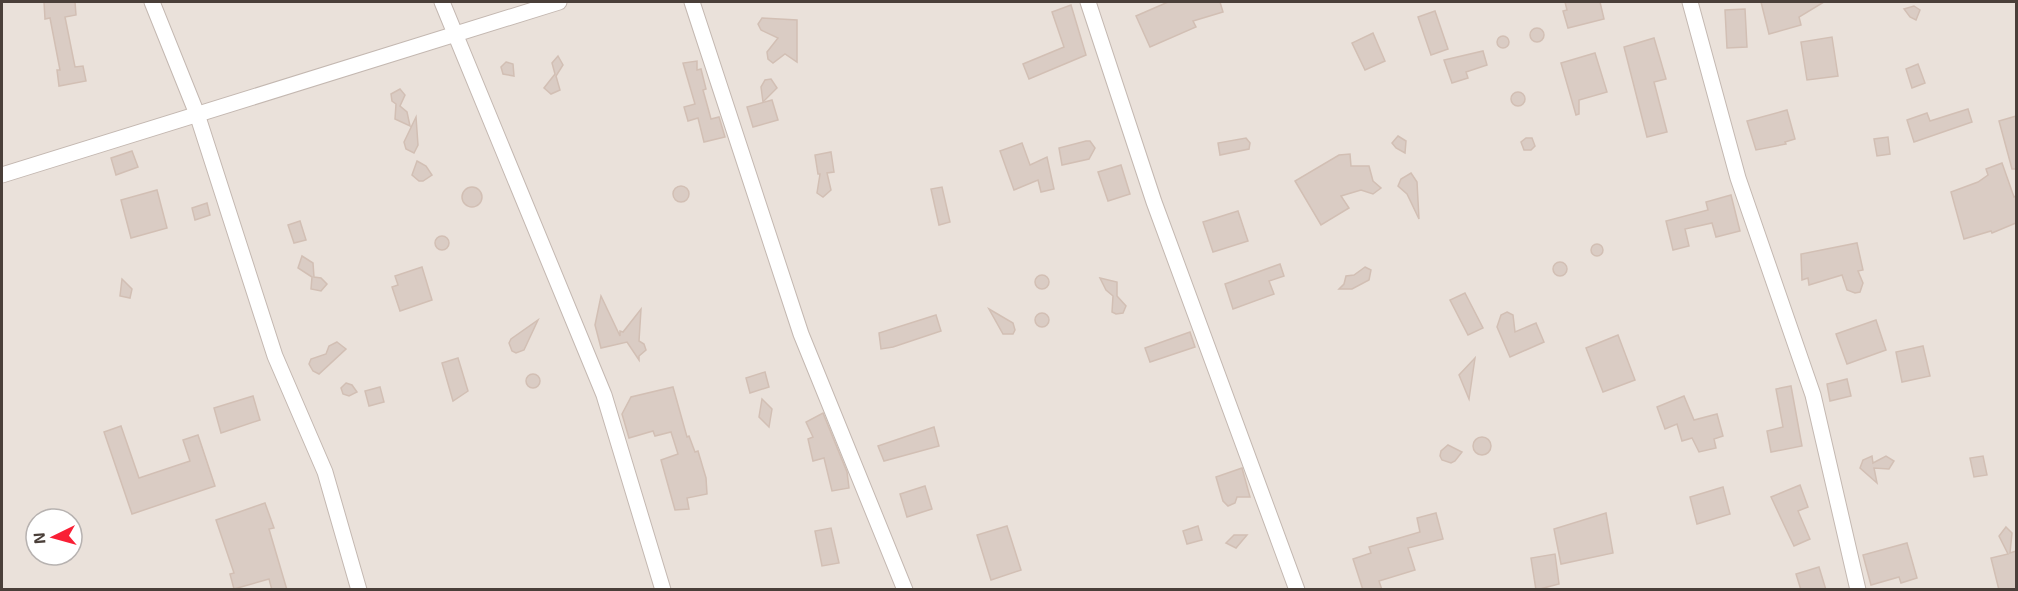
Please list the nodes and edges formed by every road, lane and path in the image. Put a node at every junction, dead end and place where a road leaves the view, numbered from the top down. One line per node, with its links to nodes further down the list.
1 (152, 2): 8 (street)
2 (442, 2): 7 (street)
3 (559, 2): 7 (street)
4 (692, 2): 12 (street)
5 (1088, 2): 13 (street)
6 (1690, 2): 14 (street)
7 (455, 34): 8 (street); 11 (street)
8 (197, 114): 9 (street); 10 (street)
9 (2, 175)
10 (359, 590)
11 (663, 590)
12 (905, 590)
13 (1298, 590)
14 (1858, 590)

